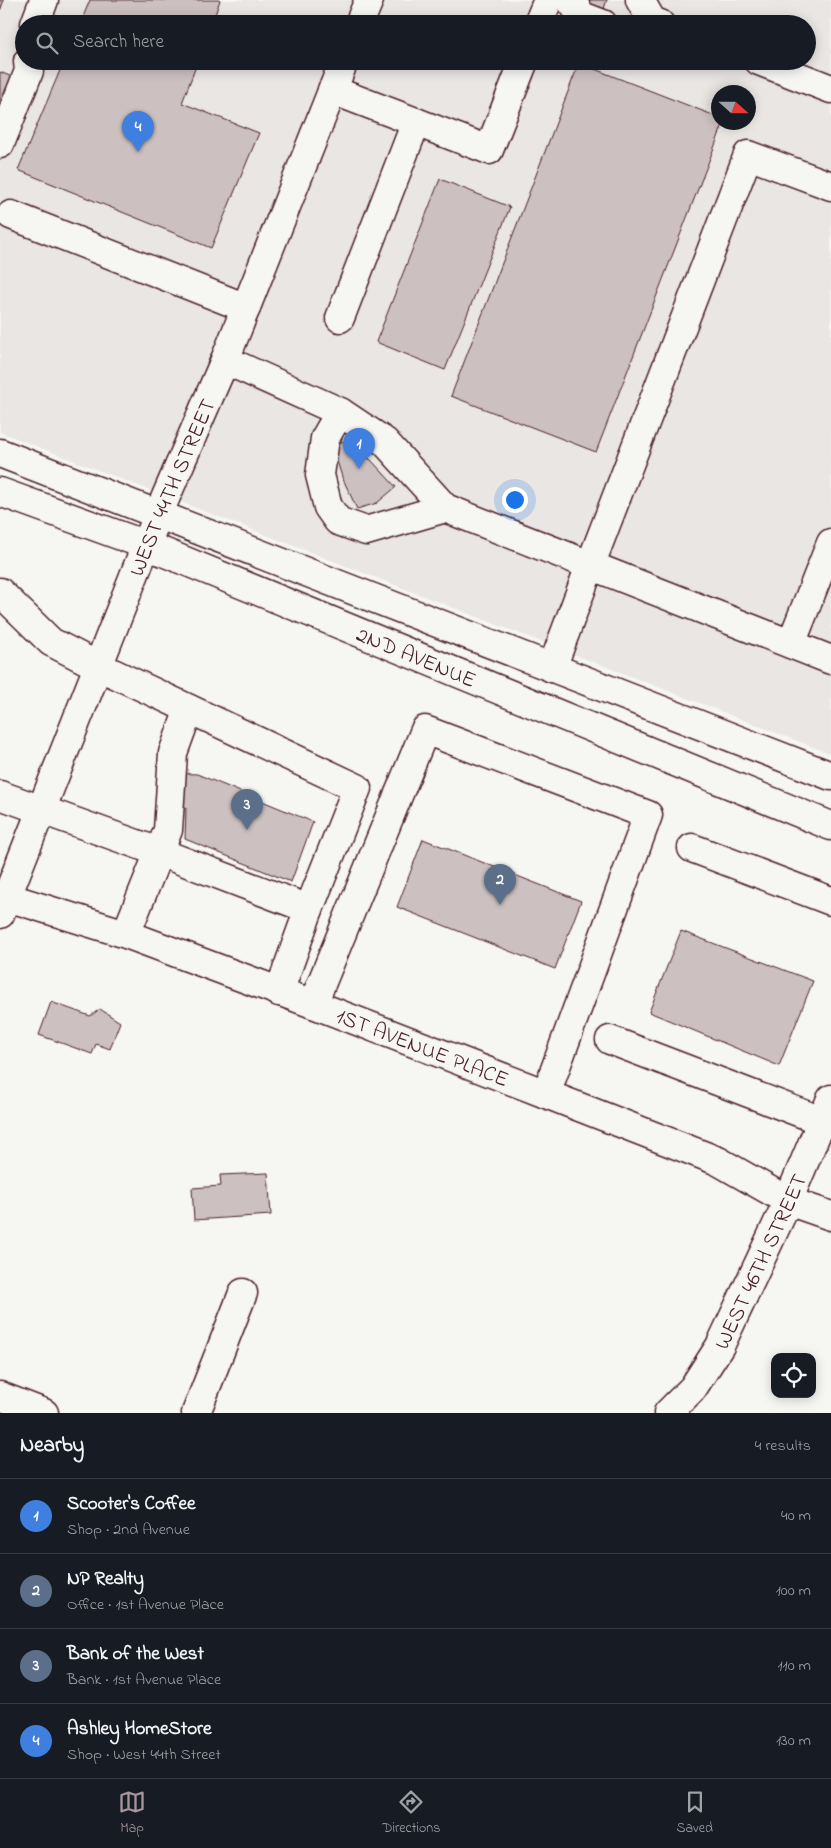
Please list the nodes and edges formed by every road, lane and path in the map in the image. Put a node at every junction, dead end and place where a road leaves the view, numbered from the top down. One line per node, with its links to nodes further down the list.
1 (44, 0): 5 (street)
2 (368, 0): 6 (street)
3 (548, 0): 7 (street)
4 (570, 0): 8 (street)
5 (38, 15)
6 (362, 15)
7 (542, 15)
8 (581, 15)
9 (29, 70): 16 (street)
10 (340, 70): 14 (street, WEST 44TH STREET)
11 (520, 70): 15 (street)
12 (782, 70): 13 (street)
13 (831, 89)
14 (332, 90): 15 (street); 19 (street, WEST 44TH STREET)
15 (416, 122): 20 (street)
16 (0, 144)
17 (831, 186): 29 (street)
18 (11, 214): 19 (street)
19 (246, 308): 21 (street, WEST 44TH STREET)
20 (340, 318)
21 (224, 360): 22 (street); 26 (street, WEST 44TH STREET)
22 (340, 412): 25 (street); 25 (street)
23 (0, 453): 26 (street, 2ND AVENUE)
24 (0, 492): 28 (street, 2ND AVENUE)
25 (445, 508): 29 (street)
26 (158, 515): 28 (street, WEST 44TH STREET); 35 (street, 2ND AVENUE)
27 (831, 543): 30 (street)
28 (146, 545): 34 (street, WEST 44TH STREET); 40 (street, 2ND AVENUE)
29 (590, 566): 32 (street); 35 (street)
30 (824, 582): 32 (street)
31 (0, 592): 34 (street)
32 (791, 644): 33 (street)
33 (831, 660)
34 (98, 666): 36 (street); 39 (street, WEST 44TH STREET)
35 (552, 668): 37 (street, 2ND AVENUE)
36 (189, 709): 42 (street); 45 (street)
37 (831, 776)
38 (0, 795): 39 (street)
39 (41, 810): 42 (street); 44 (street, WEST 44TH STREET)
40 (831, 826)
41 (692, 848): 43 (street)
42 (159, 852): 45 (street); 46 (street)
43 (831, 901)
44 (3, 905): 46 (street, 1ST AVENUE PLACE)
45 (308, 909): 47 (street)
46 (126, 934): 47 (street, 1ST AVENUE PLACE)
47 (279, 992): 48 (street, 1ST AVENUE PLACE)
48 (313, 1004): 50 (street, 1ST AVENUE PLACE); 50 (street)
49 (610, 1040): 51 (street)
50 (546, 1094): 52 (street, 1ST AVENUE PLACE)
51 (827, 1110): 52 (street, WEST 46TH STREET)
52 (788, 1201): 53 (street, 1ST AVENUE PLACE); 58 (street, WEST 46TH STREET)
53 (831, 1216)
54 (242, 1293): 57 (street)
55 (0, 1396): 56 (street)
56 (44, 1413)
57 (196, 1413)
58 (668, 1413)

